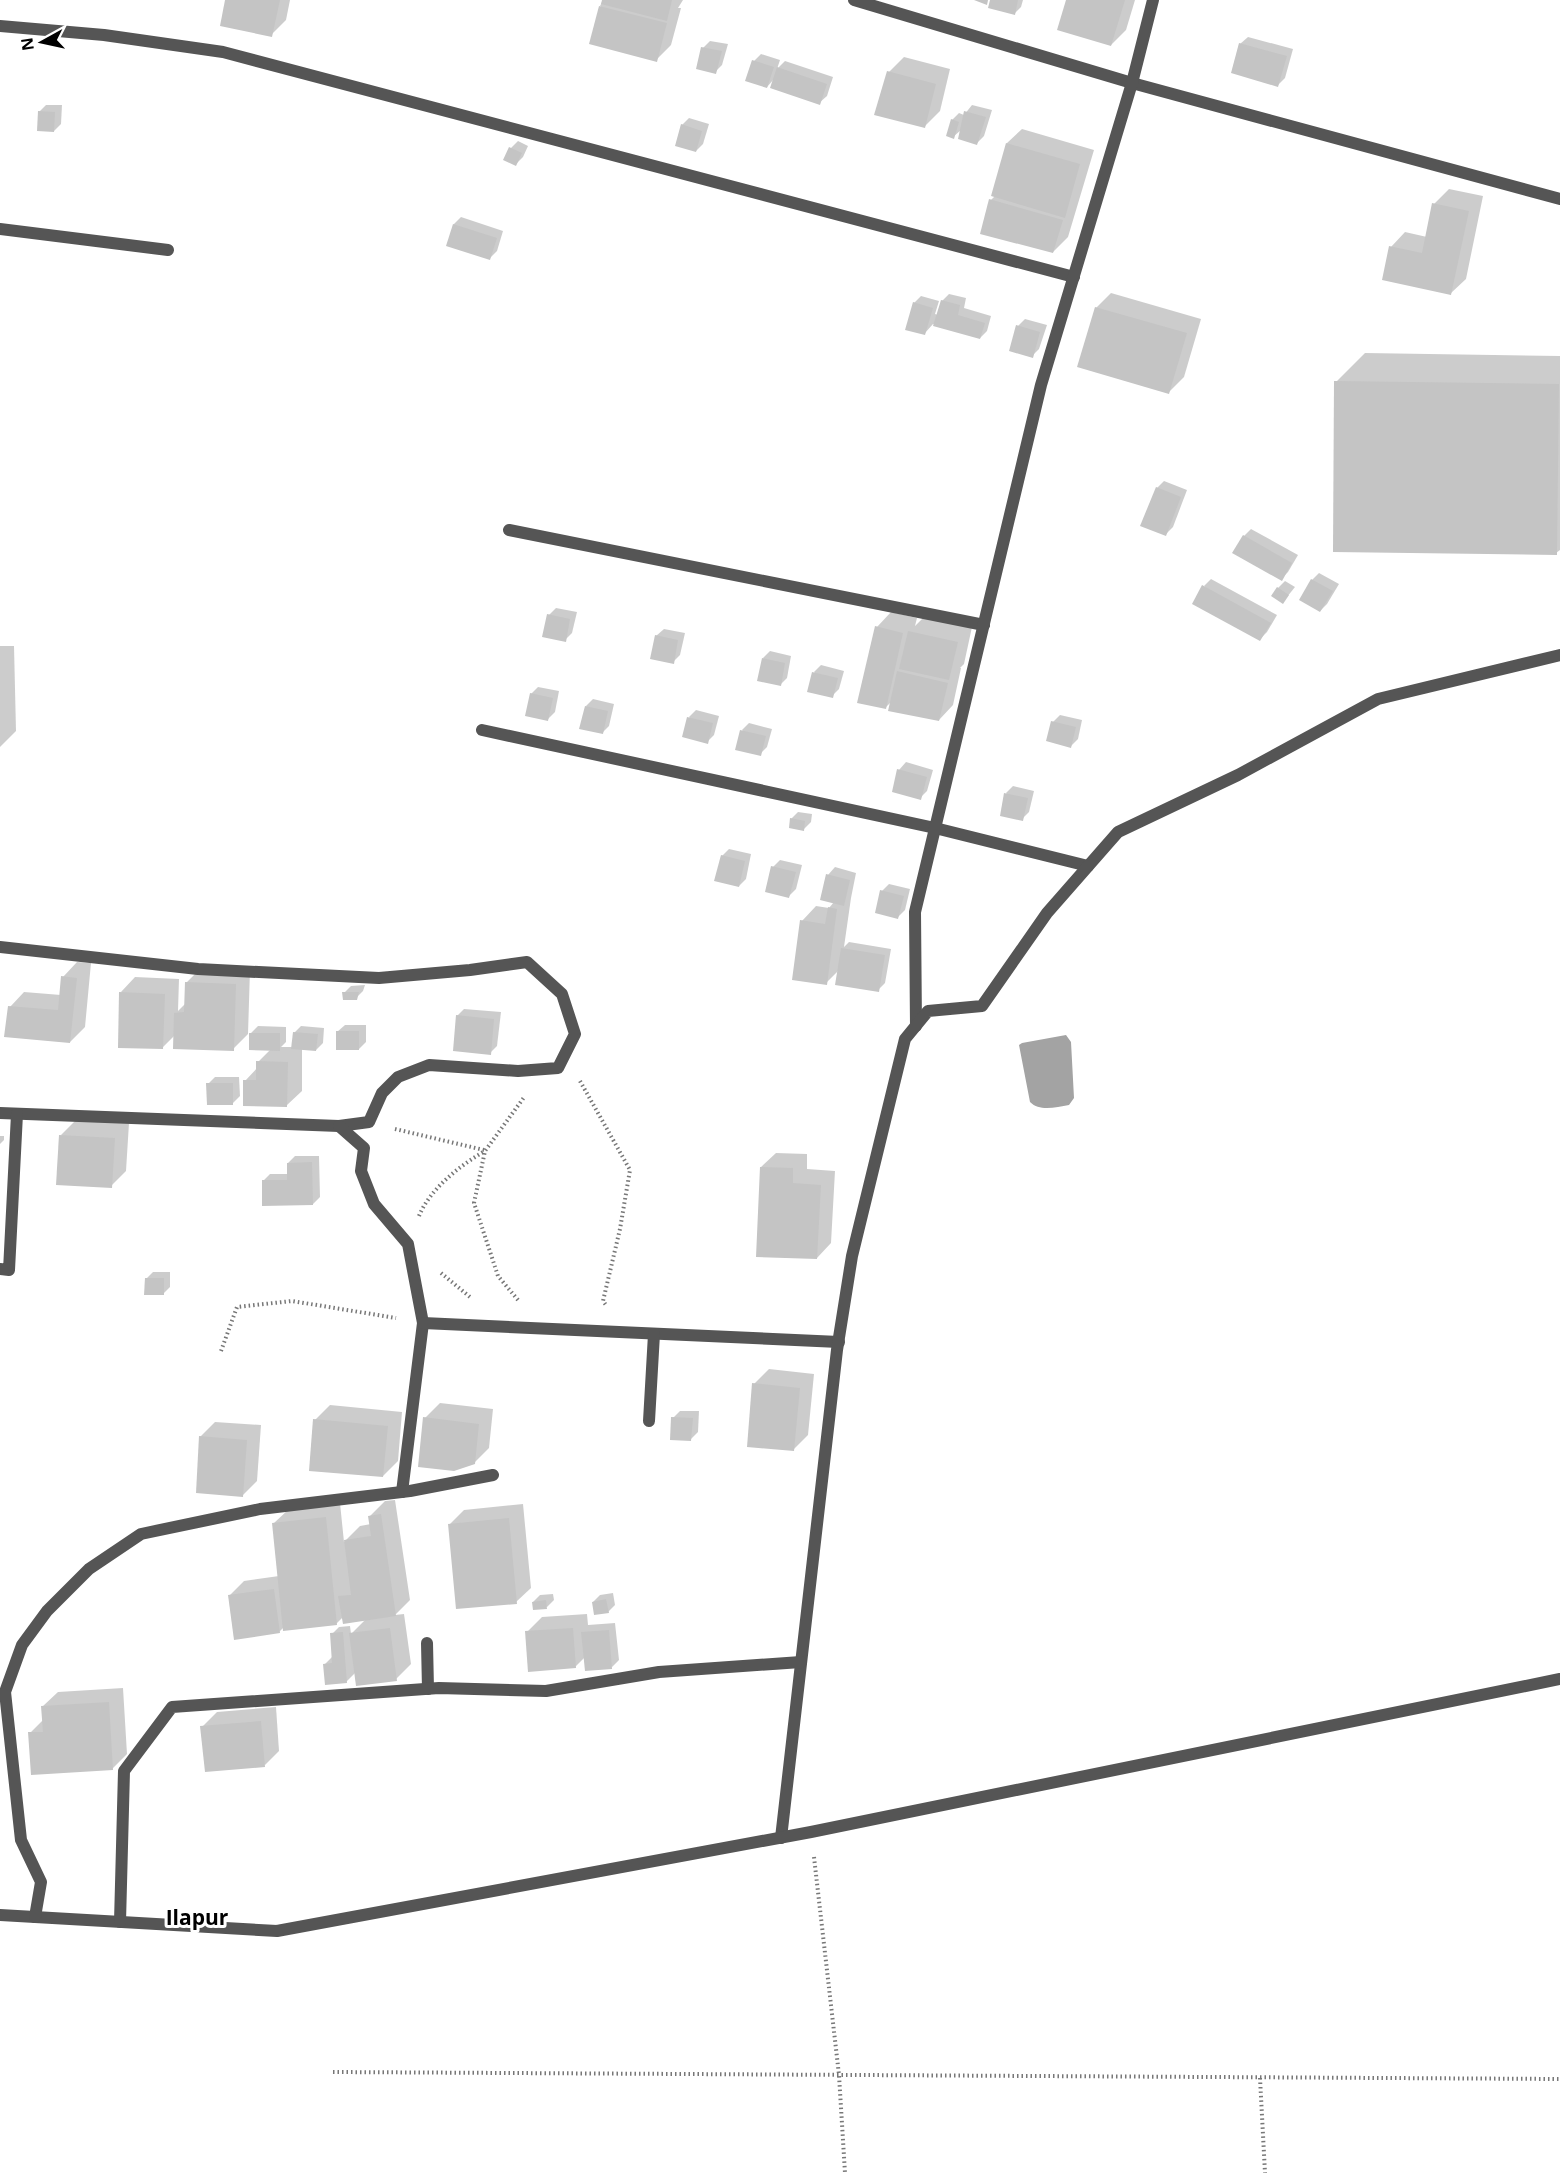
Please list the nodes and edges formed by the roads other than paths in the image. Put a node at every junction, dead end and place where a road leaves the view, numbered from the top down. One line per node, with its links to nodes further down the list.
1 (854, 0): 4 (street)
2 (1153, 0): 4 (street)
3 (0, 26): 8 (street)
4 (1132, 83): 5 (street); 8 (street)
5 (1560, 199)
6 (0, 228): 7 (street)
7 (168, 250)
8 (1074, 277): 10 (street)
9 (509, 530): 10 (street)
10 (984, 625): 13 (street)
11 (1560, 655): 14 (street)
12 (482, 730): 13 (street)
13 (936, 828): 14 (street); 16 (street)
14 (1088, 866): 16 (street)
15 (0, 947): 19 (street)
16 (916, 1026): 23 (street)
17 (0, 1113): 18 (street)
18 (17, 1114): 19 (street); 20 (street)
19 (339, 1126): 21 (street)
20 (0, 1269)
21 (423, 1323): 22 (street); 26 (street)
22 (654, 1334): 23 (street); 24 (street)
23 (839, 1342): 28 (street)
24 (649, 1421)
25 (493, 1475): 26 (street)
26 (402, 1492): 33 (street)
27 (427, 1643): 30 (street)
28 (801, 1662): 30 (street); 31 (street)
29 (1560, 1679): 31 (street)
30 (428, 1689): 34 (street)
31 (781, 1838): 34 (street)
32 (0, 1915): 33 (street)
33 (35, 1917): 34 (street)
34 (120, 1922)

